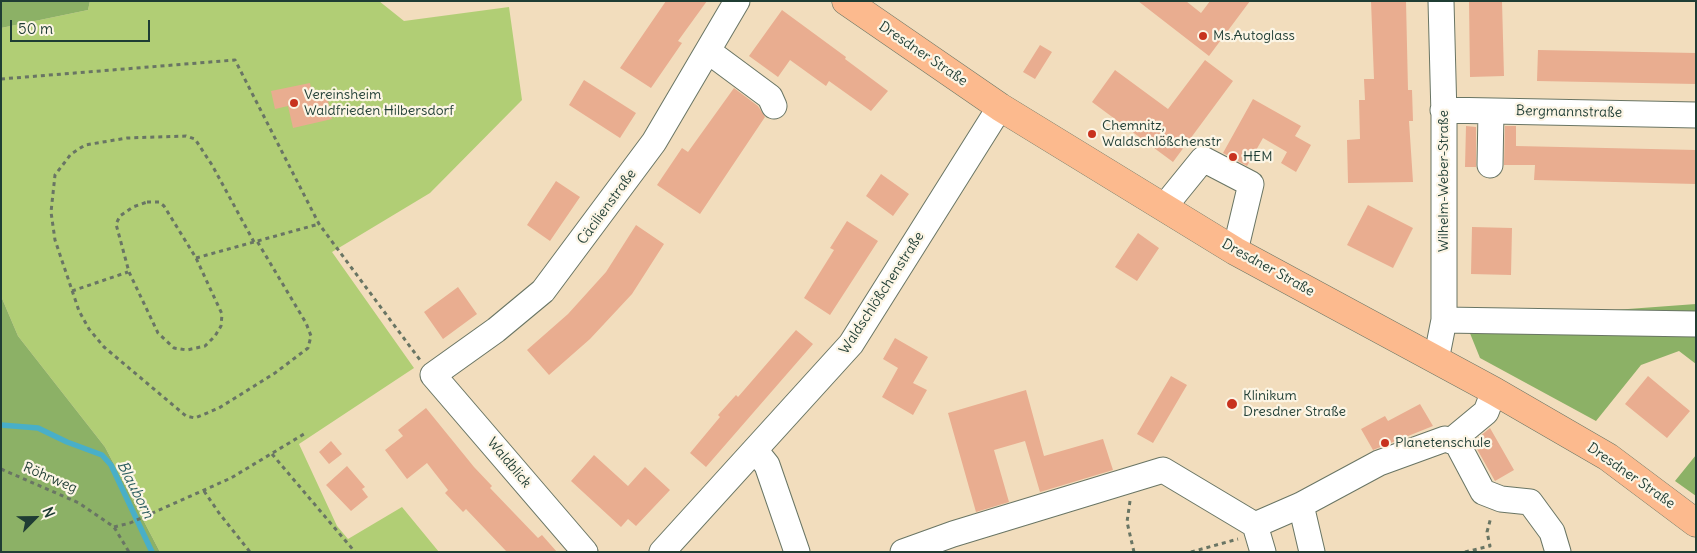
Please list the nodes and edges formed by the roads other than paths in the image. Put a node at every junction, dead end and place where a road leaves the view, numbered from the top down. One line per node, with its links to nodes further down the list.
1 (737, 1): 4 (street, Cäcilienstraße)
2 (846, 1): 6 (main road, Dresdner Straße)
3 (1440, 1): 7 (street, Wilhelm-Weber-Straße)
4 (708, 51): 5 (street); 16 (street, Cäcilienstraße)
5 (774, 106)
6 (1000, 107): 11 (main road, Dresdner Straße); 19 (street, Waldschlößchenstraße)
7 (1443, 110): 8 (street, Bergmannstraße); 13 (street, Wilhelm-Weber-Straße)
8 (1491, 111): 9 (street, Bergmannstraße); 10 (street)
9 (1696, 115)
10 (1490, 165)
11 (1164, 207): 12 (main road, Dresdner Straße); 12 (street)
12 (1235, 251): 15 (main road, Dresdner Straße)
13 (1444, 320): 14 (street); 15 (street, Wilhelm-Weber-Straße)
14 (1696, 324)
15 (1436, 360): 17 (main road, Dresdner Straße)
16 (434, 375): 23 (street, Waldblick)
17 (1494, 391): 18 (street); 21 (main road, Dresdner Straße)
18 (1451, 441): 20 (street); 28 (street)
19 (755, 450): 24 (street, Waldschlößchenstraße); 25 (street)
20 (1301, 505): 22 (street); 27 (street)
21 (1696, 523)
22 (1259, 537): 26 (street)
23 (584, 552)
24 (663, 552)
25 (797, 552)
26 (903, 552)
27 (1312, 552)
28 (1558, 552)

